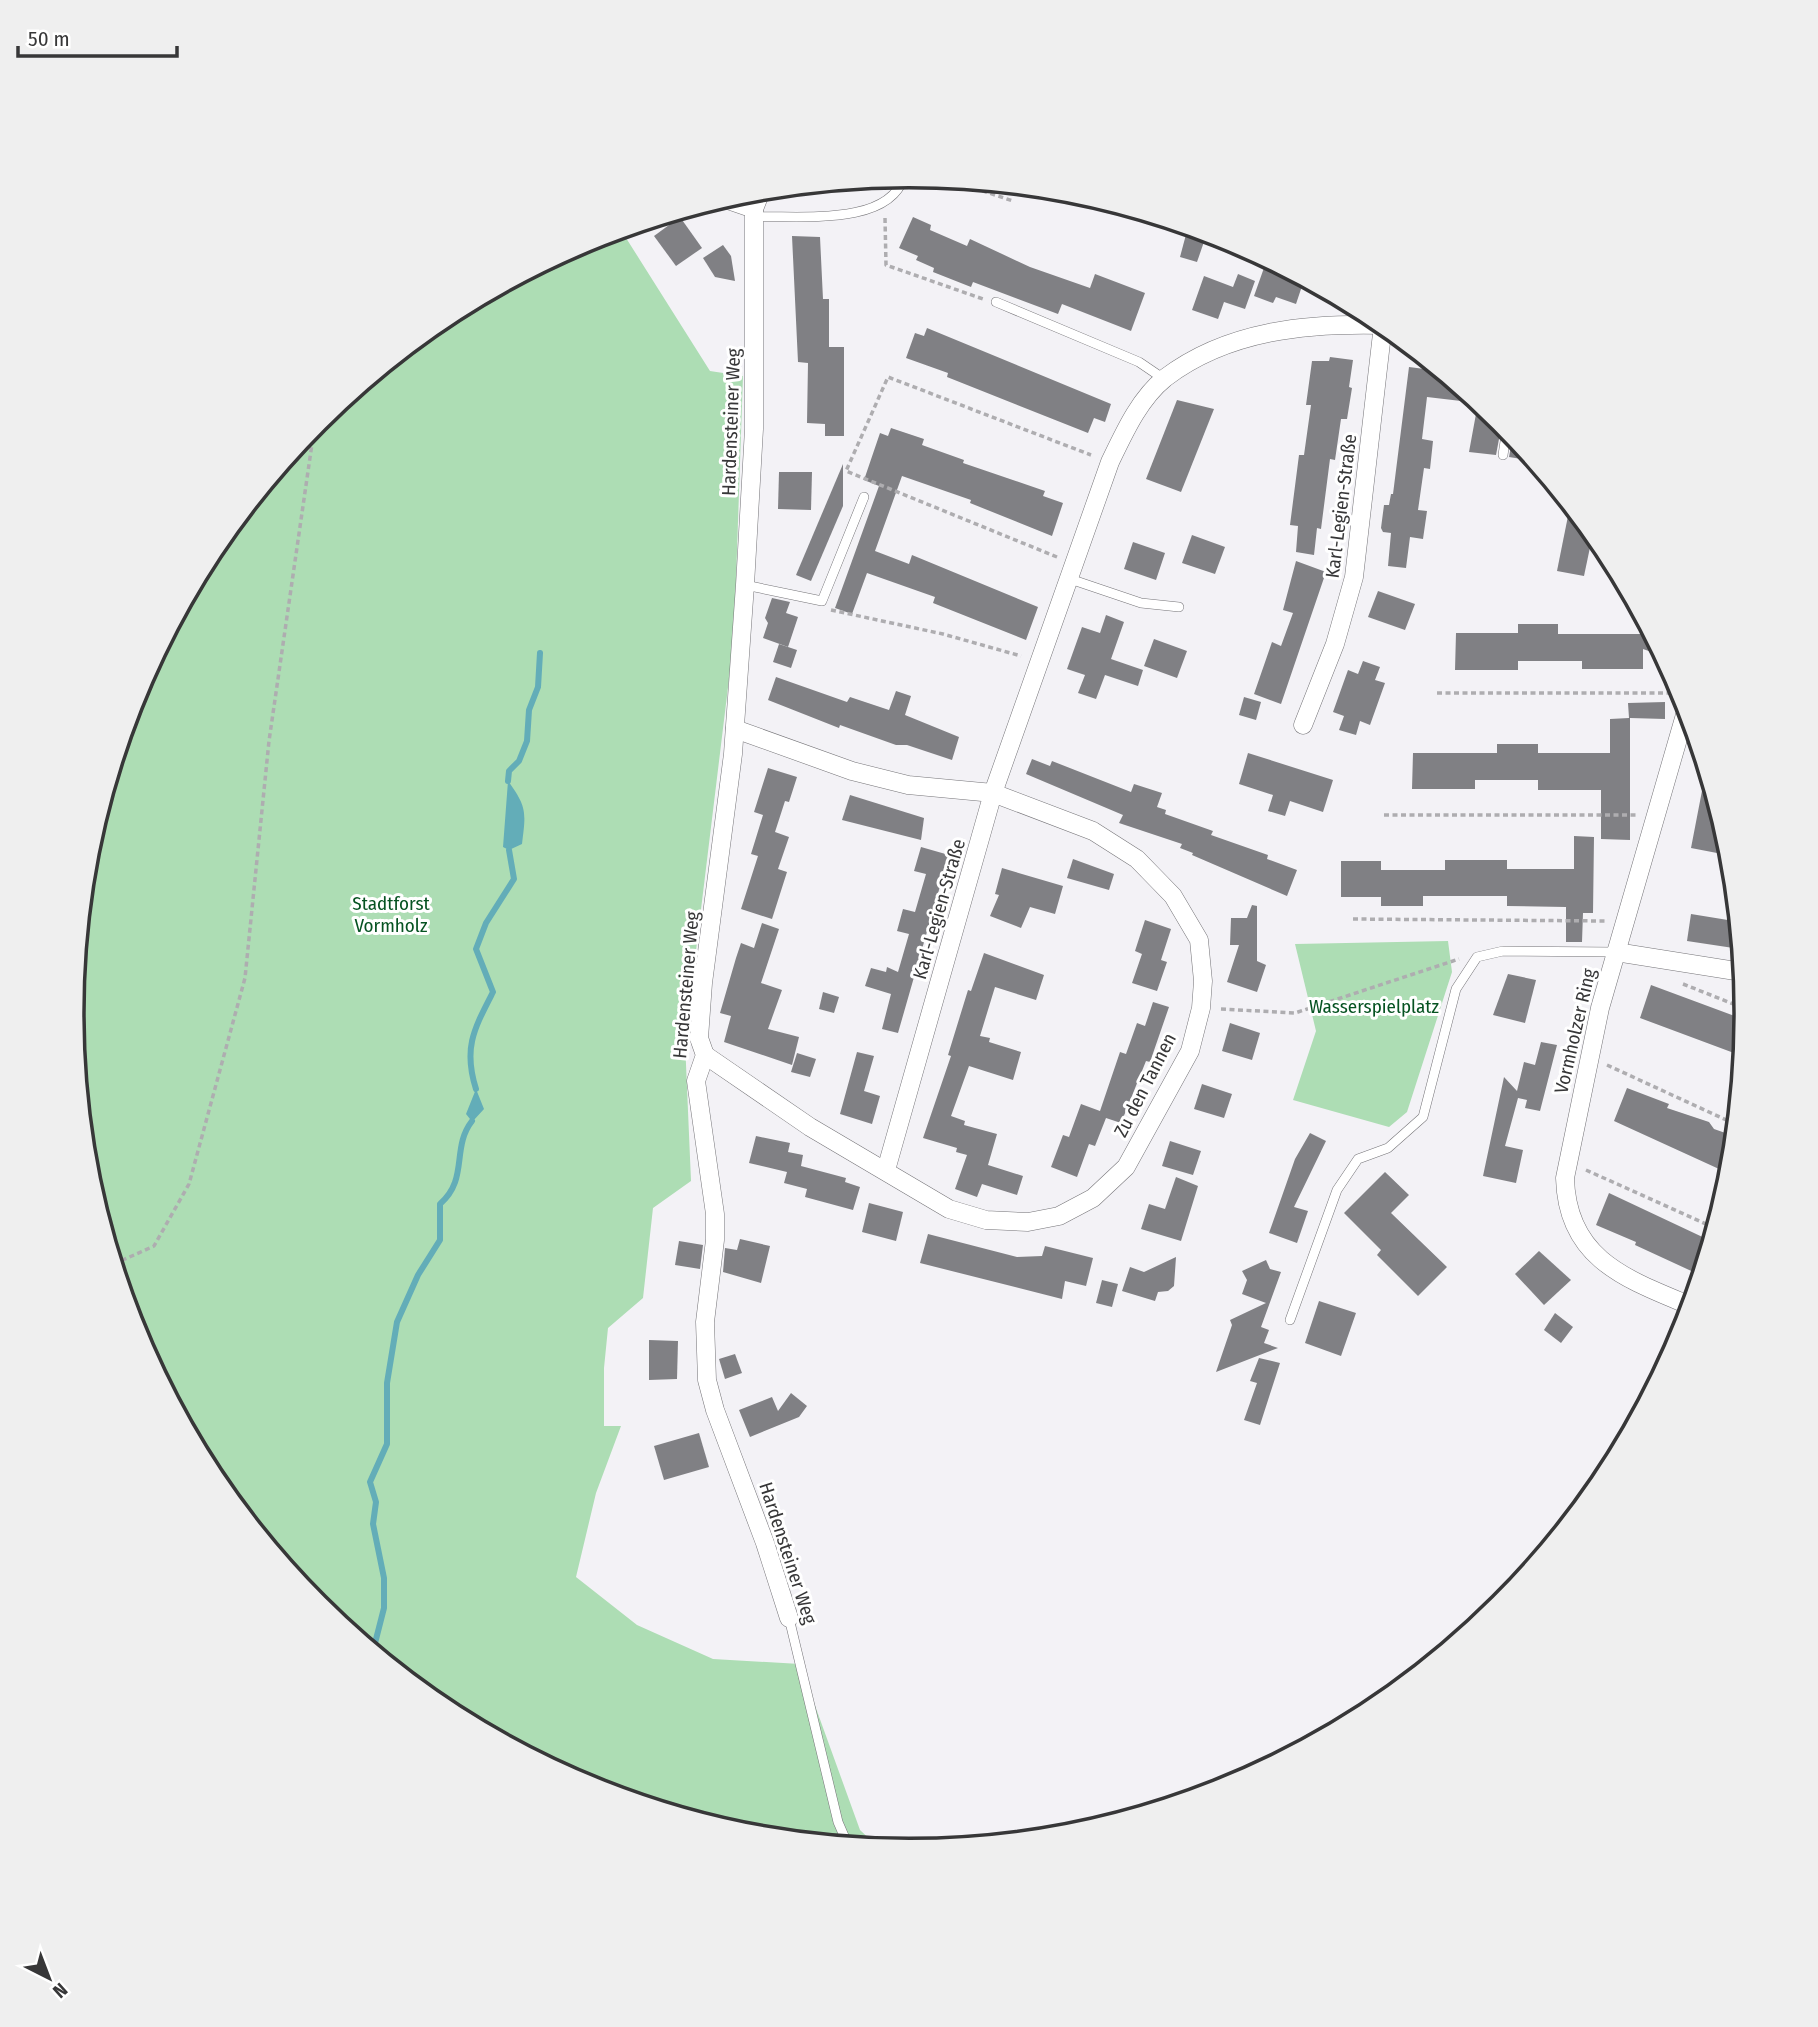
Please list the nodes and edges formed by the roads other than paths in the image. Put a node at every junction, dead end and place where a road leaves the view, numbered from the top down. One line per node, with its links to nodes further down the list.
1 (898, 188): 4 (lane)
2 (757, 203): 4 (street, Hardensteiner Weg)
3 (740, 206): 4 (street)
4 (754, 213): 13 (street, Hardensteiner Weg)
5 (996, 302): 8 (lane)
6 (1363, 325): 8 (street, Karl-Legien-Straße)
7 (1382, 339): 15 (street, Karl-Legien-Straße)
8 (1164, 379): 12 (street, Karl-Legien-Straße)
9 (1505, 444): 10 (lane)
10 (1503, 455)
11 (864, 497): 13 (lane)
12 (1073, 572): 14 (lane); 18 (street, Karl-Legien-Straße)
13 (745, 585): 17 (street, Hardensteiner Weg)
14 (1179, 607)
15 (1303, 725)
16 (1682, 726): 19 (street, Vormholzer Ring)
17 (735, 729): 18 (street, Zu den Tannen); 21 (street, Hardensteiner Weg)
18 (993, 793): 22 (street, Karl-Legien-Straße); 22 (street, Zu den Tannen)
19 (1616, 952): 20 (street); 23 (street, Vormholzer Ring); 24 (lane)
20 (1732, 970)
21 (705, 1055): 22 (street, Zu den Tannen); 25 (street, Hardensteiner Weg)
22 (886, 1170)
23 (1681, 1301)
24 (1290, 1320)
25 (789, 1618): 26 (lane, Hardensteiner Weg)
26 (844, 1836)

